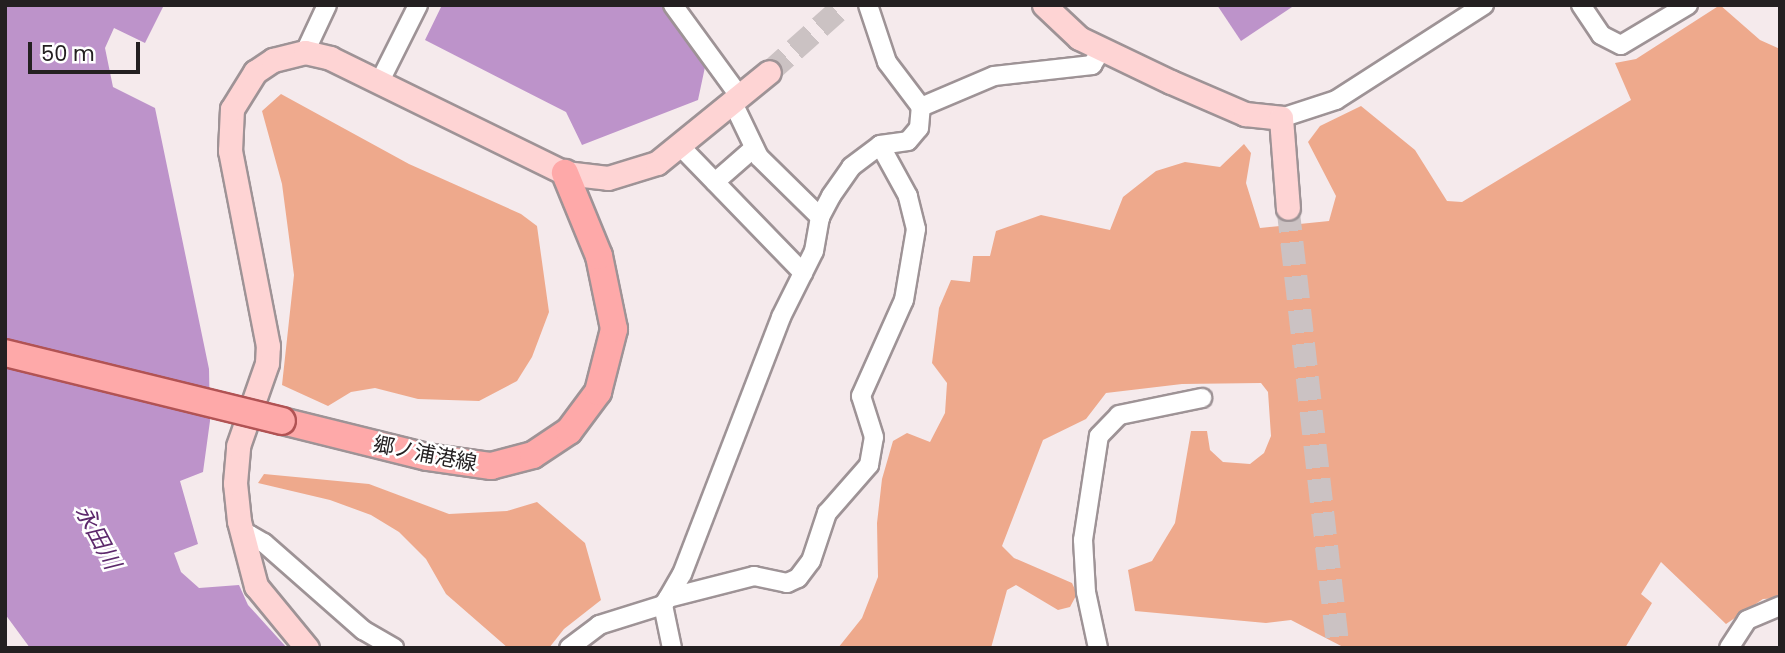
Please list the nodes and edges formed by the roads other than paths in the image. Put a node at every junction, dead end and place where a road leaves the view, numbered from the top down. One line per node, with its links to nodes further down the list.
1 (327, 5): 10 (street)
2 (418, 5): 12 (street)
3 (673, 5): 13 (street)
4 (868, 5): 14 (street)
5 (1044, 5): 9 (street)
6 (1484, 5): 15 (street)
7 (1581, 5): 8 (street)
8 (1688, 5)
9 (1102, 49): 14 (street); 15 (street)
10 (305, 52): 12 (street); 26 (street)
11 (769, 72): 13 (street)
12 (380, 81): 19 (street)
13 (737, 100): 17 (street); 18 (street)
14 (921, 107): 16 (street)
15 (1281, 118): 21 (street)
16 (880, 145): 22 (street); 27 (street)
17 (680, 146): 19 (street); 20 (street)
18 (754, 148): 20 (street); 22 (street)
19 (565, 173): 24 (main road, 郷ノ浦港線, bridge)
20 (715, 182): 23 (street)
21 (1288, 208)
22 (820, 217): 23 (street)
23 (803, 273): 27 (street)
24 (5, 353)
25 (1202, 398): 33 (street)
26 (242, 537): 29 (street); 30 (street)
27 (666, 602): 31 (street); 32 (street)
28 (1780, 606): 34 (street)
29 (307, 648)
30 (394, 648)
31 (569, 648)
32 (672, 648)
33 (1097, 648)
34 (1729, 648)

